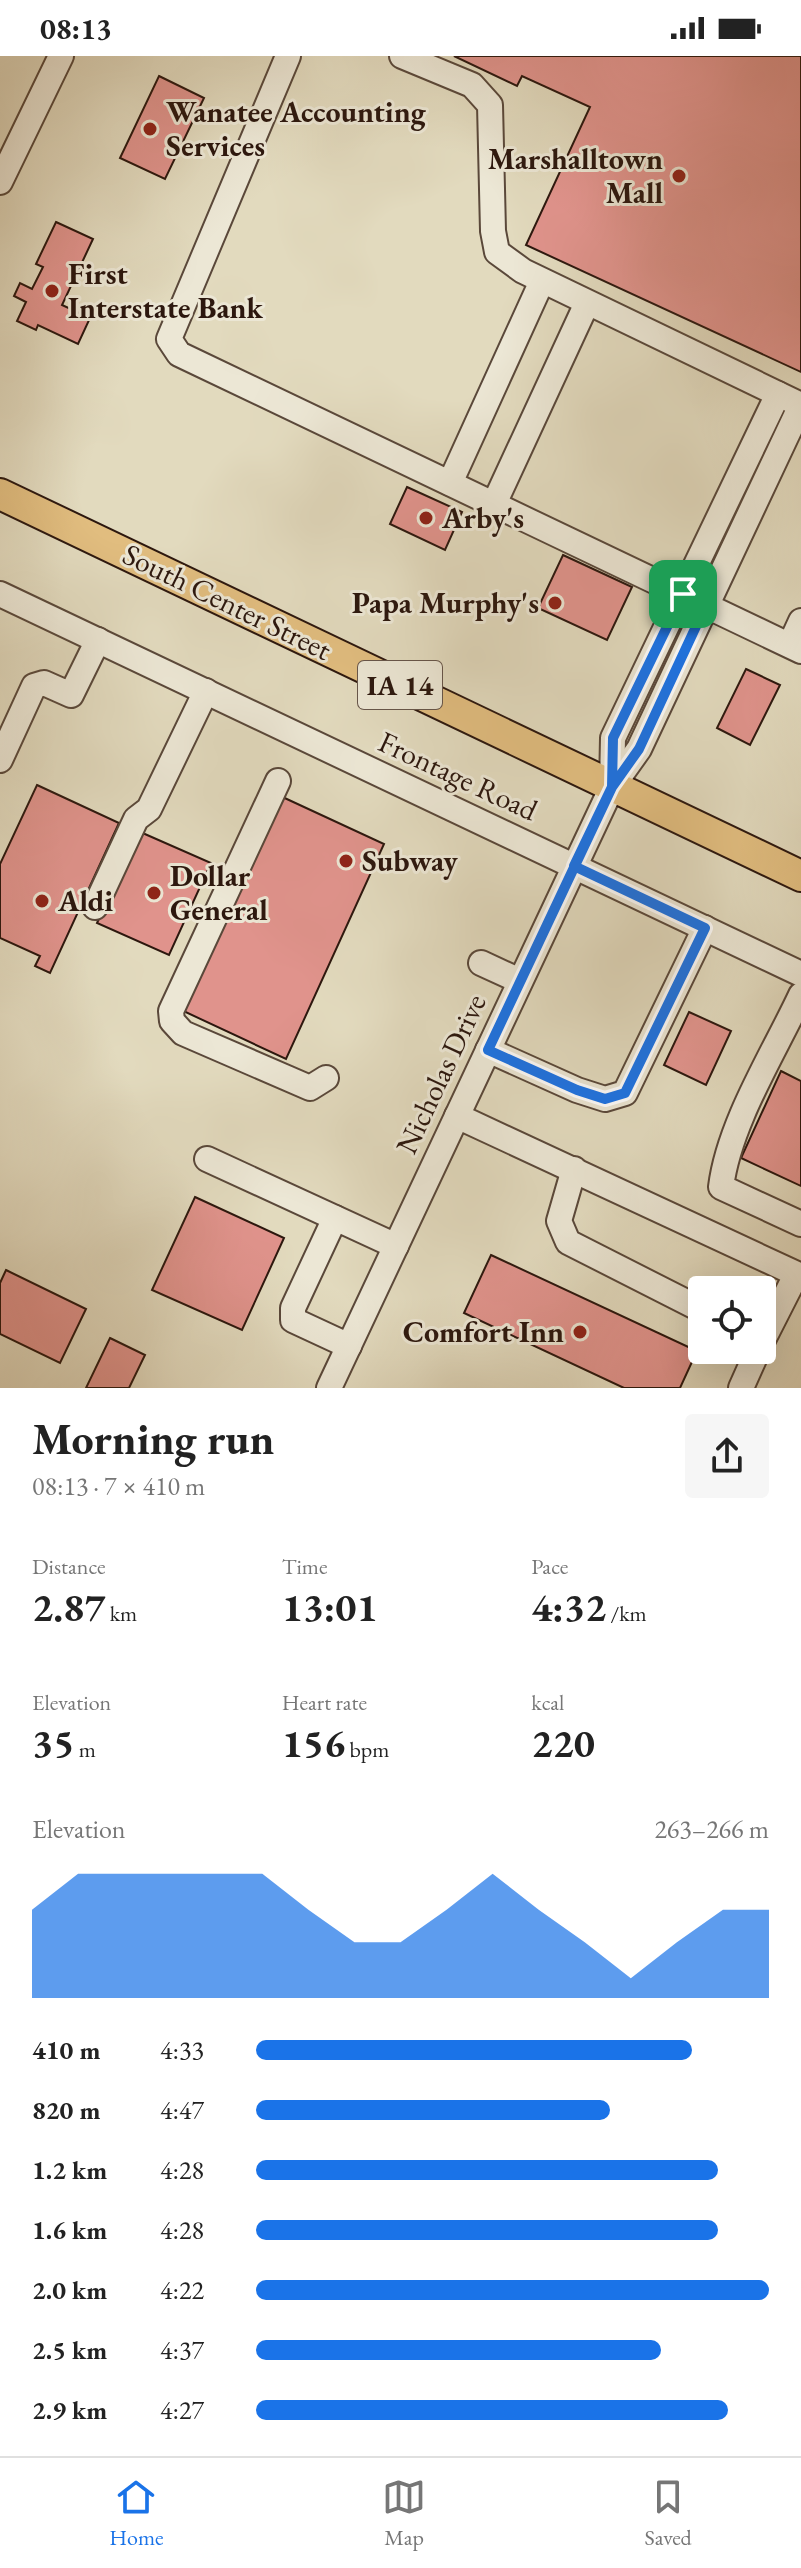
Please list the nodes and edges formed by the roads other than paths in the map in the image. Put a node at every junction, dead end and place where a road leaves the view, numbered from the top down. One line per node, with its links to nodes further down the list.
1 (61, 56): 4 (street)
2 (288, 56): 9 (street)
3 (402, 56): 5 (street)
4 (0, 182)
5 (542, 281): 6 (street); 9 (street)
6 (587, 303): 7 (street); 11 (street)
7 (778, 394): 8 (street); 12 (street)
8 (801, 405): 14 (street)
9 (450, 483): 11 (street)
10 (0, 494): 21 (main road, South Center Street / IA 14)
11 (494, 504): 12 (street)
12 (683, 594): 14 (street); 21 (street)
13 (1, 596): 16 (street, Frontage Road)
14 (706, 605): 17 (street); 21 (street)
15 (801, 621): 17 (street)
16 (98, 640): 18 (street, Frontage Road); 19 (street)
17 (795, 648)
18 (206, 691): 22 (street, Frontage Road); 24 (street)
19 (0, 760)
20 (278, 781): 31 (street)
21 (612, 787): 22 (street, Nicholas Drive); 23 (main road, South Center Street / IA 14)
22 (574, 866): 25 (street, Frontage Road); 28 (street, Nicholas Drive)
23 (801, 876)
24 (95, 907)
25 (705, 928): 27 (street, Frontage Road); 30 (street)
26 (481, 963): 28 (street)
27 (801, 974)
28 (520, 981): 30 (street, Nicholas Drive)
29 (801, 995): 36 (street)
30 (488, 1050): 32 (street, Nicholas Drive)
31 (326, 1078)
32 (457, 1116): 34 (street); 37 (street, Nicholas Drive)
33 (207, 1159): 35 (street)
34 (574, 1169): 38 (street); 39 (street)
35 (335, 1218): 37 (street); 41 (street)
36 (801, 1224)
37 (396, 1246): 41 (street, Nicholas Drive)
38 (799, 1275): 40 (street)
39 (688, 1303)
40 (776, 1315)
41 (349, 1346): 43 (street, Nicholas Drive)
42 (752, 1364): 44 (street)
43 (329, 1388)
44 (741, 1388)

